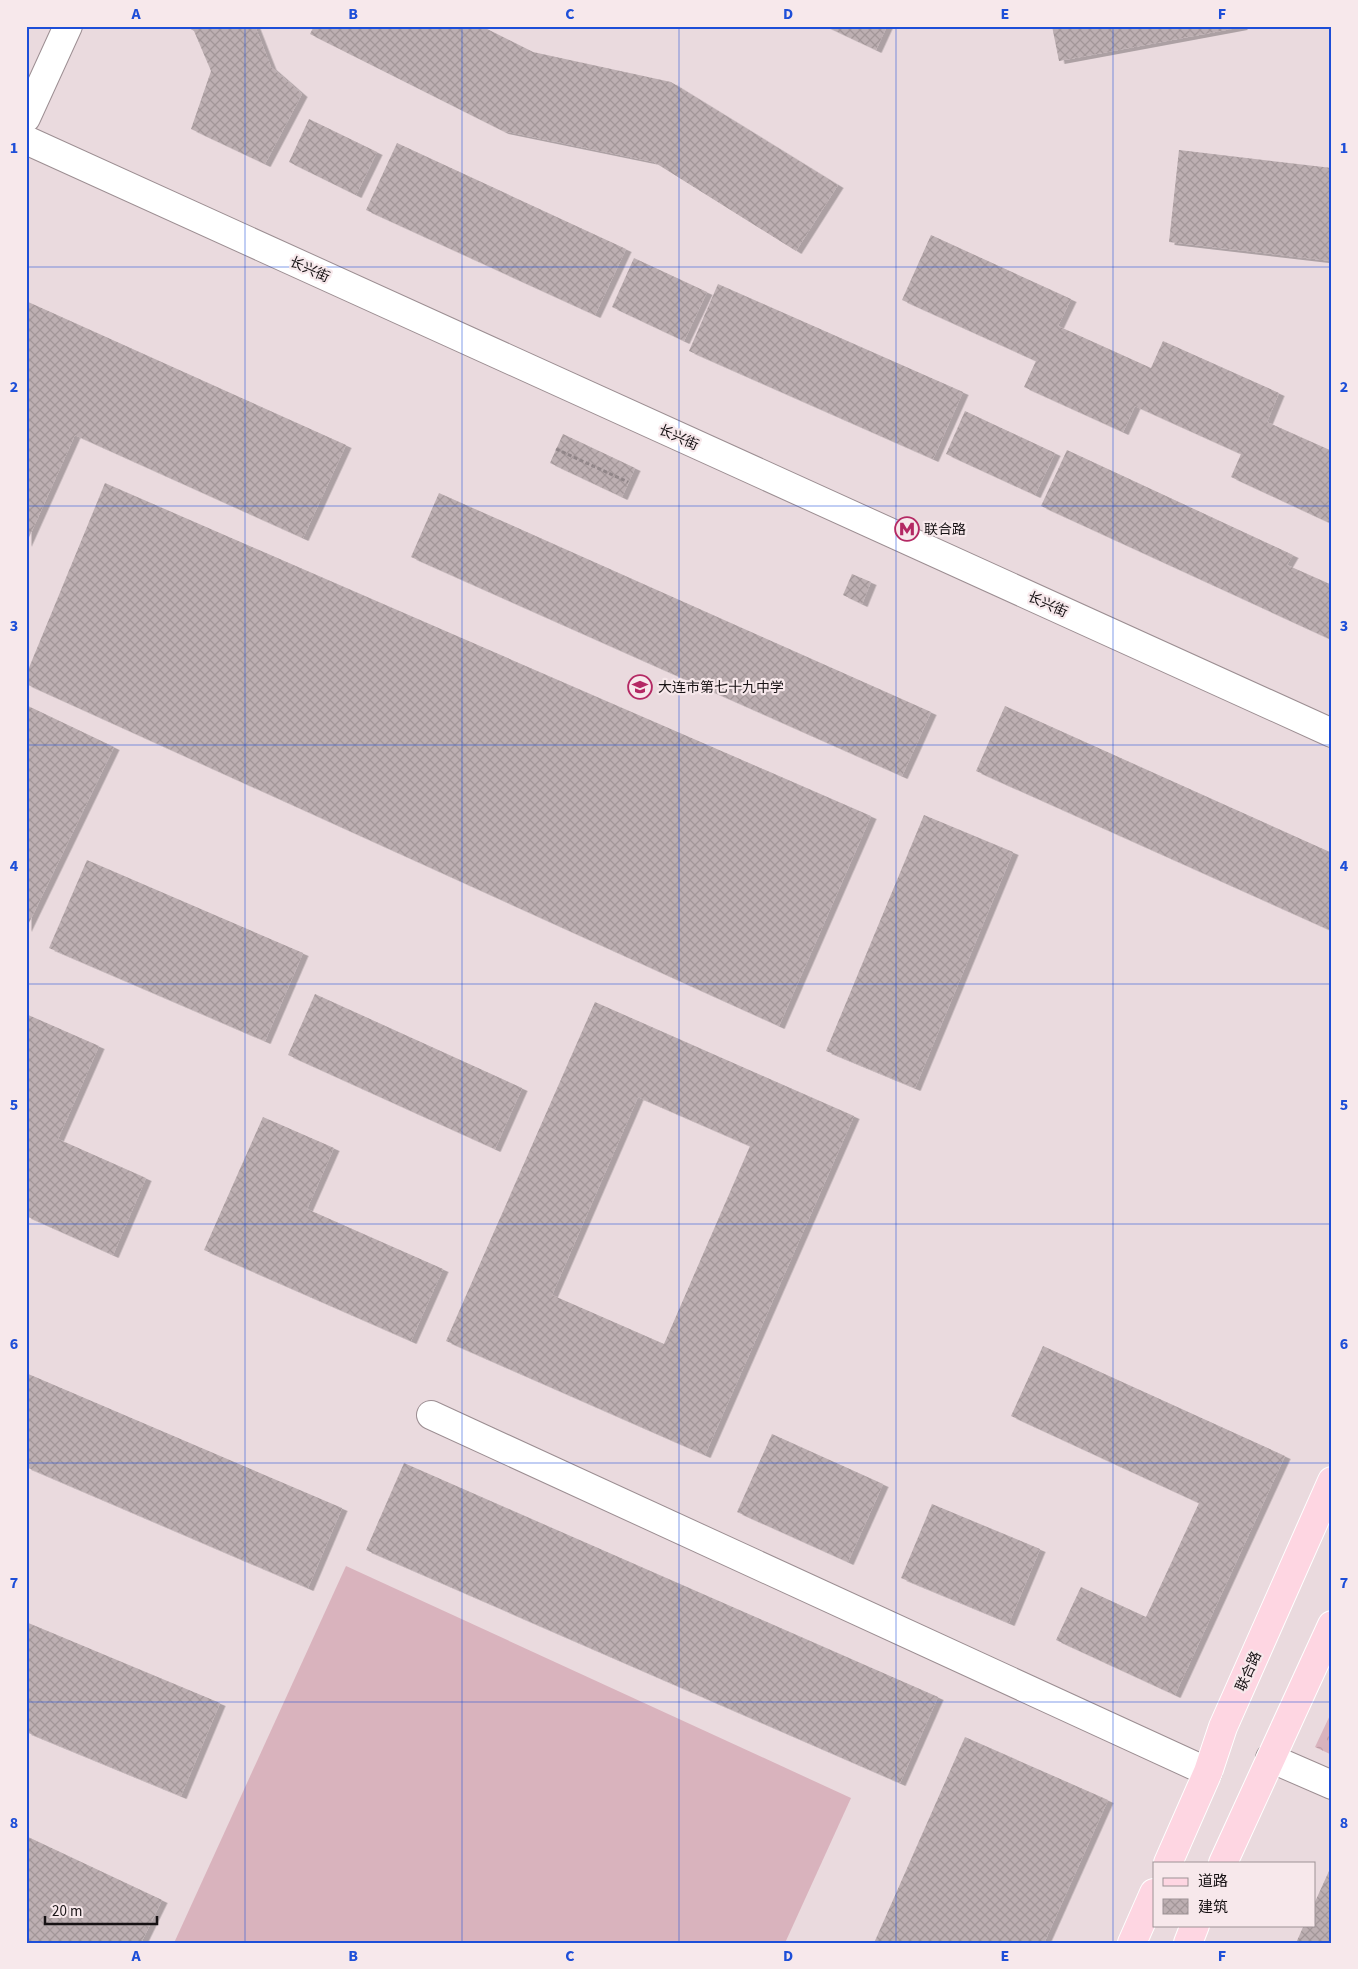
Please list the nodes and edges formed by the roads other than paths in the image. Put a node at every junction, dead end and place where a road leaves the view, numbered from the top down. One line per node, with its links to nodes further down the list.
1 (68, 26): 2 (street)
2 (26, 118)
3 (26, 140): 4 (street, 长兴街)
4 (1332, 733)
5 (431, 1415): 9 (street)
6 (1332, 1481): 9 (main road, 联合路)
7 (1332, 1625): 8 (main road)
8 (1270, 1758): 10 (street); 12 (main road)
9 (1208, 1772): 11 (main road, 联合路)
10 (1332, 1785)
11 (1168, 1862)
12 (1224, 1862)
13 (1153, 1895): 15 (main road)
14 (1196, 1926): 16 (main road)
15 (1132, 1943)
16 (1188, 1943)

